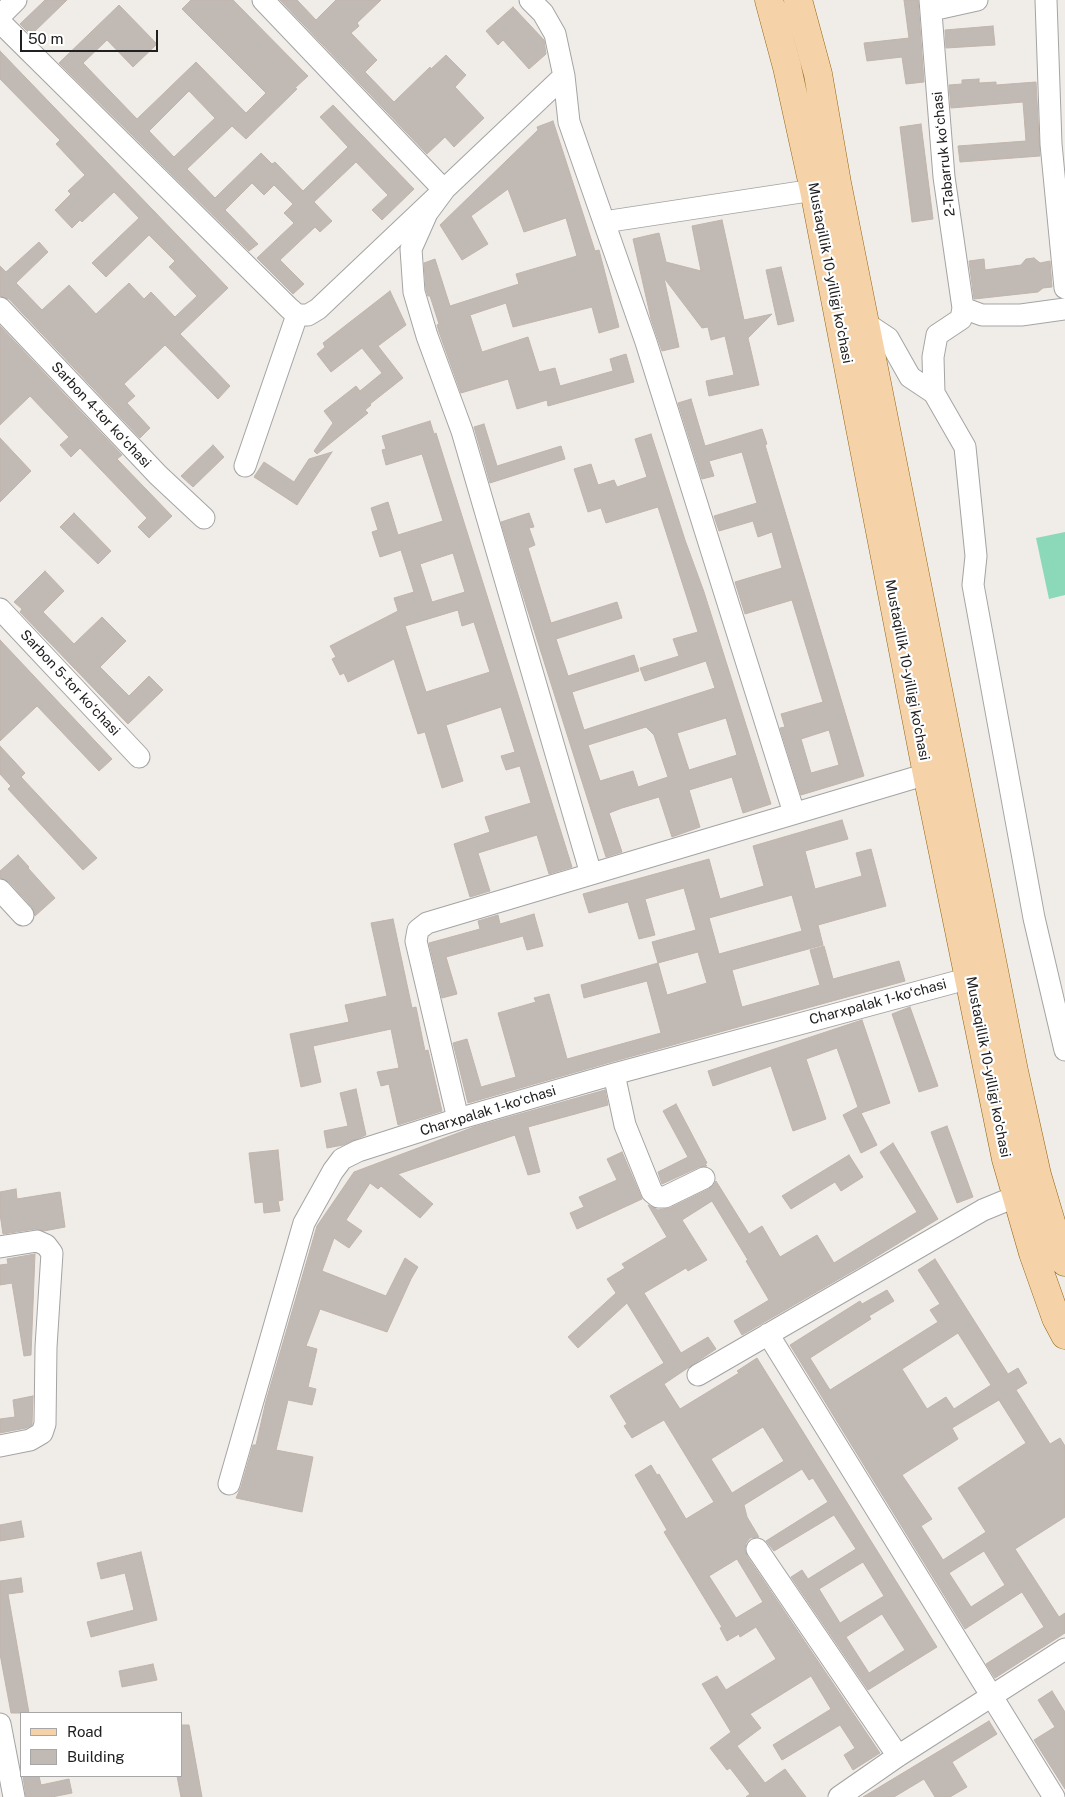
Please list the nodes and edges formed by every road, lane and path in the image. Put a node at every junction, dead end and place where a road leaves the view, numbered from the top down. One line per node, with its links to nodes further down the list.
1 (16, 0): 9 (street)
2 (263, 0): 12 (street)
3 (530, 0): 11 (street)
4 (769, 0): 13 (main road, Mustaqillik 10-yilligi ko'chasi)
5 (798, 0): 20 (main road, Mustaqillik 10-yilligi ko'chasi)
6 (977, 0): 8 (street)
7 (1046, 0): 15 (street)
8 (931, 5): 17 (street, 2-Tabarruk koʻchasi)
9 (0, 16)
10 (0, 22): 19 (street)
11 (564, 76): 12 (street); 14 (street)
12 (444, 190): 19 (street); 28 (street)
13 (814, 190): 14 (street); 26 (main road, Mustaqillik 10-yilligi ko'chasi)
14 (604, 222): 27 (street)
15 (1065, 288)
16 (0, 308): 23 (street, Sarbon 4-tor koʻchasi)
17 (963, 308): 18 (street); 21 (street)
18 (1065, 309)
19 (297, 315): 22 (street)
20 (864, 322): 21 (street); 38 (main road, Mustaqillik 10-yilligi ko'chasi)
21 (934, 393): 32 (street)
22 (245, 466)
23 (204, 518)
24 (0, 609): 25 (street, Sarbon 5-tor koʻchasi)
25 (139, 757)
26 (927, 774): 27 (street); 31 (main road, Mustaqillik 10-yilligi ko'chasi)
27 (794, 813): 28 (street)
28 (591, 874): 34 (street)
29 (0, 890): 30 (street)
30 (23, 914)
31 (970, 978): 33 (street, Charxpalak 1-koʻchasi); 36 (main road, Mustaqillik 10-yilligi ko'chasi)
32 (1065, 1050)
33 (614, 1074): 34 (street, Charxpalak 1-koʻchasi); 35 (street)
34 (458, 1119): 43 (street, Charxpalak 1-koʻchasi)
35 (704, 1178)
36 (1017, 1196): 39 (street); 40 (main road, Mustaqillik 10-yilligi ko'chasi)
37 (0, 1246): 42 (street)
38 (1065, 1262)
39 (768, 1334): 41 (street); 46 (street)
40 (1065, 1335)
41 (698, 1375)
42 (0, 1446)
43 (229, 1484)
44 (757, 1549): 48 (street)
45 (1065, 1649): 46 (street)
46 (992, 1697): 48 (street); 51 (street)
47 (0, 1724): 49 (street)
48 (898, 1756): 50 (street)
49 (14, 1797)
50 (840, 1797)
51 (1054, 1797)

